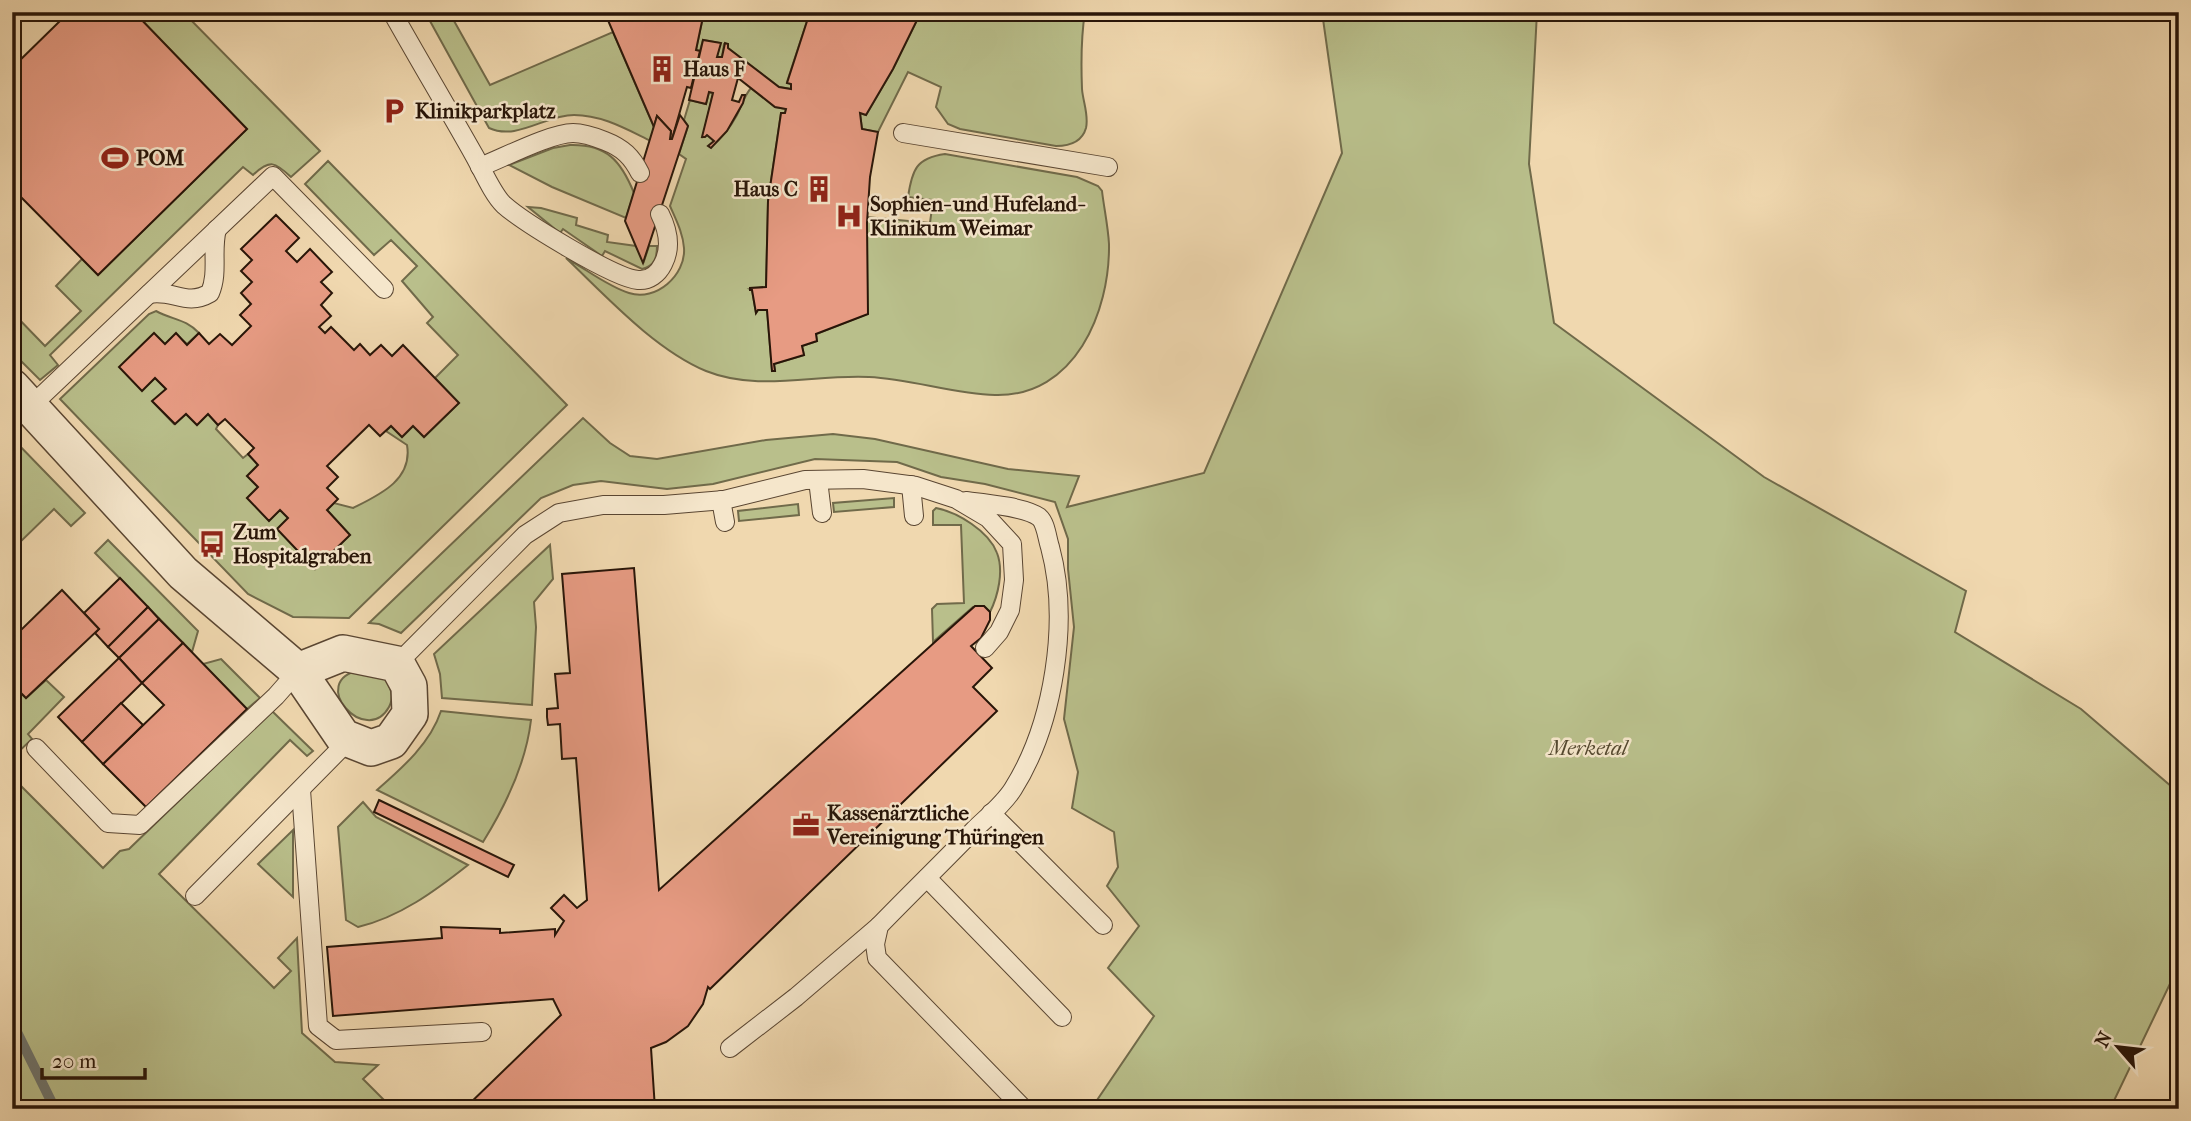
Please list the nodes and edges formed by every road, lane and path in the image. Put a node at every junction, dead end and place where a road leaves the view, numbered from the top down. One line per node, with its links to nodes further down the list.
1 (392, 12): 3 (lane)
2 (903, 133): 4 (lane)
3 (481, 167): 5 (lane); 6 (lane)
4 (1108, 167)
5 (640, 173)
6 (660, 214)
7 (217, 229): 8 (lane); 9 (lane); 9 (lane)
8 (384, 289)
9 (149, 294): 10 (lane)
10 (22, 396): 20 (street)
11 (818, 480): 12 (lane); 14 (lane); 15 (lane)
12 (911, 485): 13 (lane); 16 (lane)
13 (956, 499): 18 (lane); 24 (lane)
14 (722, 500): 17 (lane); 19 (lane)
15 (822, 513)
16 (914, 516)
17 (725, 522)
18 (985, 648)
19 (397, 664): 20 (street); 21 (street)
20 (298, 670): 21 (street); 22 (lane)
21 (349, 740): 23 (lane)
22 (36, 748)
23 (302, 790): 26 (lane); 30 (lane)
24 (991, 813): 25 (lane); 27 (lane)
25 (927, 878): 28 (lane); 29 (lane)
26 (195, 896)
27 (1103, 925)
28 (879, 926): 31 (lane); 32 (lane)
29 (1062, 1017)
30 (482, 1031)
31 (730, 1048)
32 (1024, 1109)

